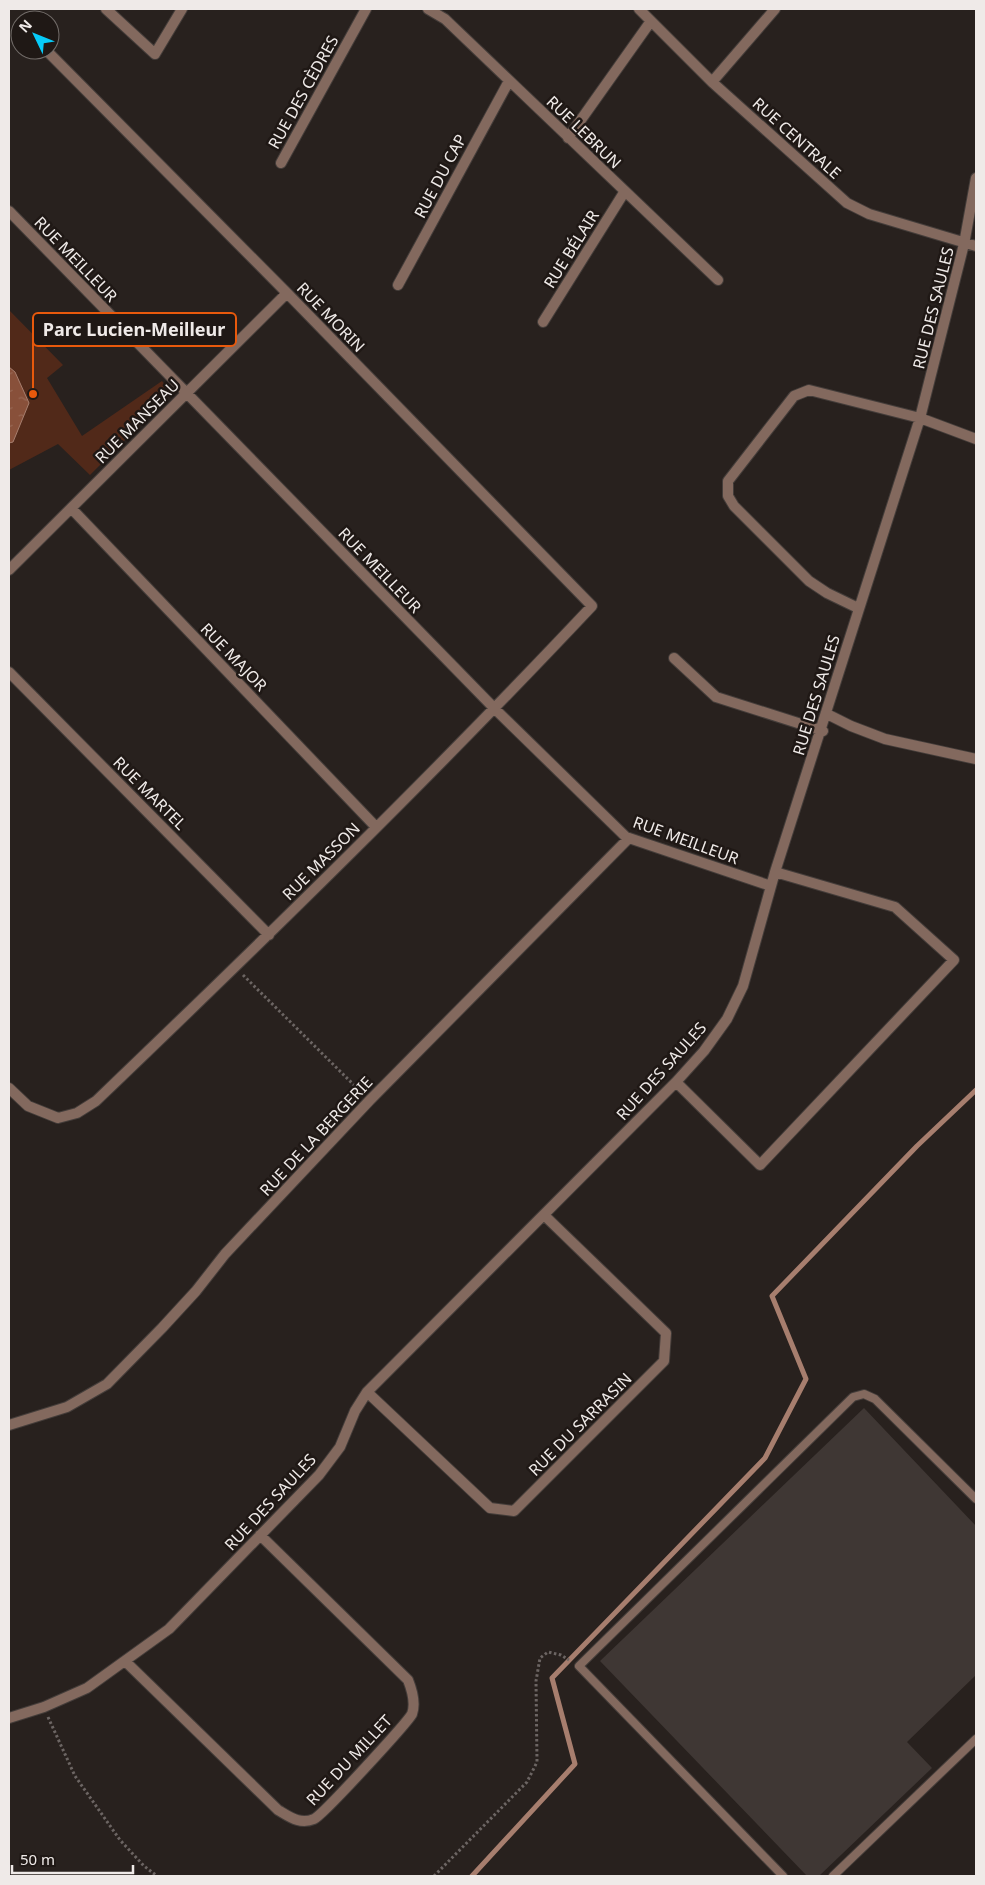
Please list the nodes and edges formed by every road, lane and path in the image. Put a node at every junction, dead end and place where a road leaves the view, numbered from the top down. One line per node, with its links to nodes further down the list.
1 (106, 9): 2 (street)
2 (182, 9)
3 (366, 9): 12 (street, RUE DES CÈDRES)
4 (428, 9): 9 (street, RUE LEBRUN)
5 (638, 9): 7 (street, RUE CENTRALE)
6 (775, 9): 10 (street)
7 (651, 21): 10 (street, RUE CENTRALE); 11 (street)
8 (56, 60): 20 (street, RUE MORIN)
9 (509, 81): 11 (street, RUE LEBRUN); 19 (street, RUE DU CAP)
10 (712, 82): 16 (street, RUE CENTRALE)
11 (568, 138): 14 (street, RUE LEBRUN)
12 (281, 163)
13 (976, 178): 16 (street, RUE DES SAULES)
14 (625, 192): 18 (street, RUE LEBRUN); 21 (street, RUE BÉLAIR)
15 (9, 211): 22 (street, RUE MEILLEUR)
16 (964, 244): 17 (street, RUE CENTRALE); 23 (street, RUE DES SAULES)
17 (976, 246)
18 (718, 280)
19 (398, 285)
20 (287, 293): 22 (street, RUE MANSEAU); 27 (street, RUE MORIN)
21 (543, 322)
22 (186, 394): 25 (street, RUE MANSEAU); 31 (street, RUE MEILLEUR)
23 (920, 418): 24 (street); 28 (street, RUE DES SAULES); 28 (street)
24 (976, 439)
25 (71, 508): 26 (street, RUE MANSEAU); 35 (street, RUE MAJOR)
26 (9, 570)
27 (592, 606): 31 (street, RUE MASSON)
28 (858, 608): 32 (street, RUE DES SAULES)
29 (674, 658): 33 (street)
30 (9, 672): 39 (street, RUE MARTEL)
31 (495, 709): 35 (street, RUE MASSON); 36 (street, RUE MEILLEUR)
32 (826, 714): 33 (street, RUE DES SAULES); 34 (street)
33 (822, 731): 37 (street, RUE DES SAULES)
34 (976, 759)
35 (376, 826): 39 (street, RUE MASSON)
36 (629, 838): 38 (street, RUE MEILLEUR); 43 (street, RUE DE LA BERGERIE)
37 (775, 872): 38 (street, RUE DES SAULES); 41 (street)
38 (771, 886): 41 (street, RUE DES SAULES)
39 (269, 935): 40 (street, RUE MASSON)
40 (235, 967): 42 (street, RUE MASSON); 43 (path)
41 (676, 1082): 44 (street, RUE DES SAULES)
42 (9, 1088)
43 (370, 1100): 46 (street, RUE DE LA BERGERIE)
44 (544, 1216): 45 (street, RUE DES SAULES); 45 (street, RUE DU SARRASIN)
45 (367, 1392): 48 (street, RUE DES SAULES)
46 (9, 1425)
47 (976, 1500): 50 (lane)
48 (260, 1535): 49 (street, RUE DES SAULES); 49 (street, RUE DU MILLET)
49 (126, 1662): 51 (street, RUE DES SAULES)
50 (579, 1666): 55 (path); 56 (lane)
51 (44, 1707): 52 (street, RUE DES SAULES); 54 (path)
52 (9, 1718)
53 (976, 1739): 57 (lane)
54 (157, 1876)
55 (434, 1876)
56 (783, 1876)
57 (833, 1876)

